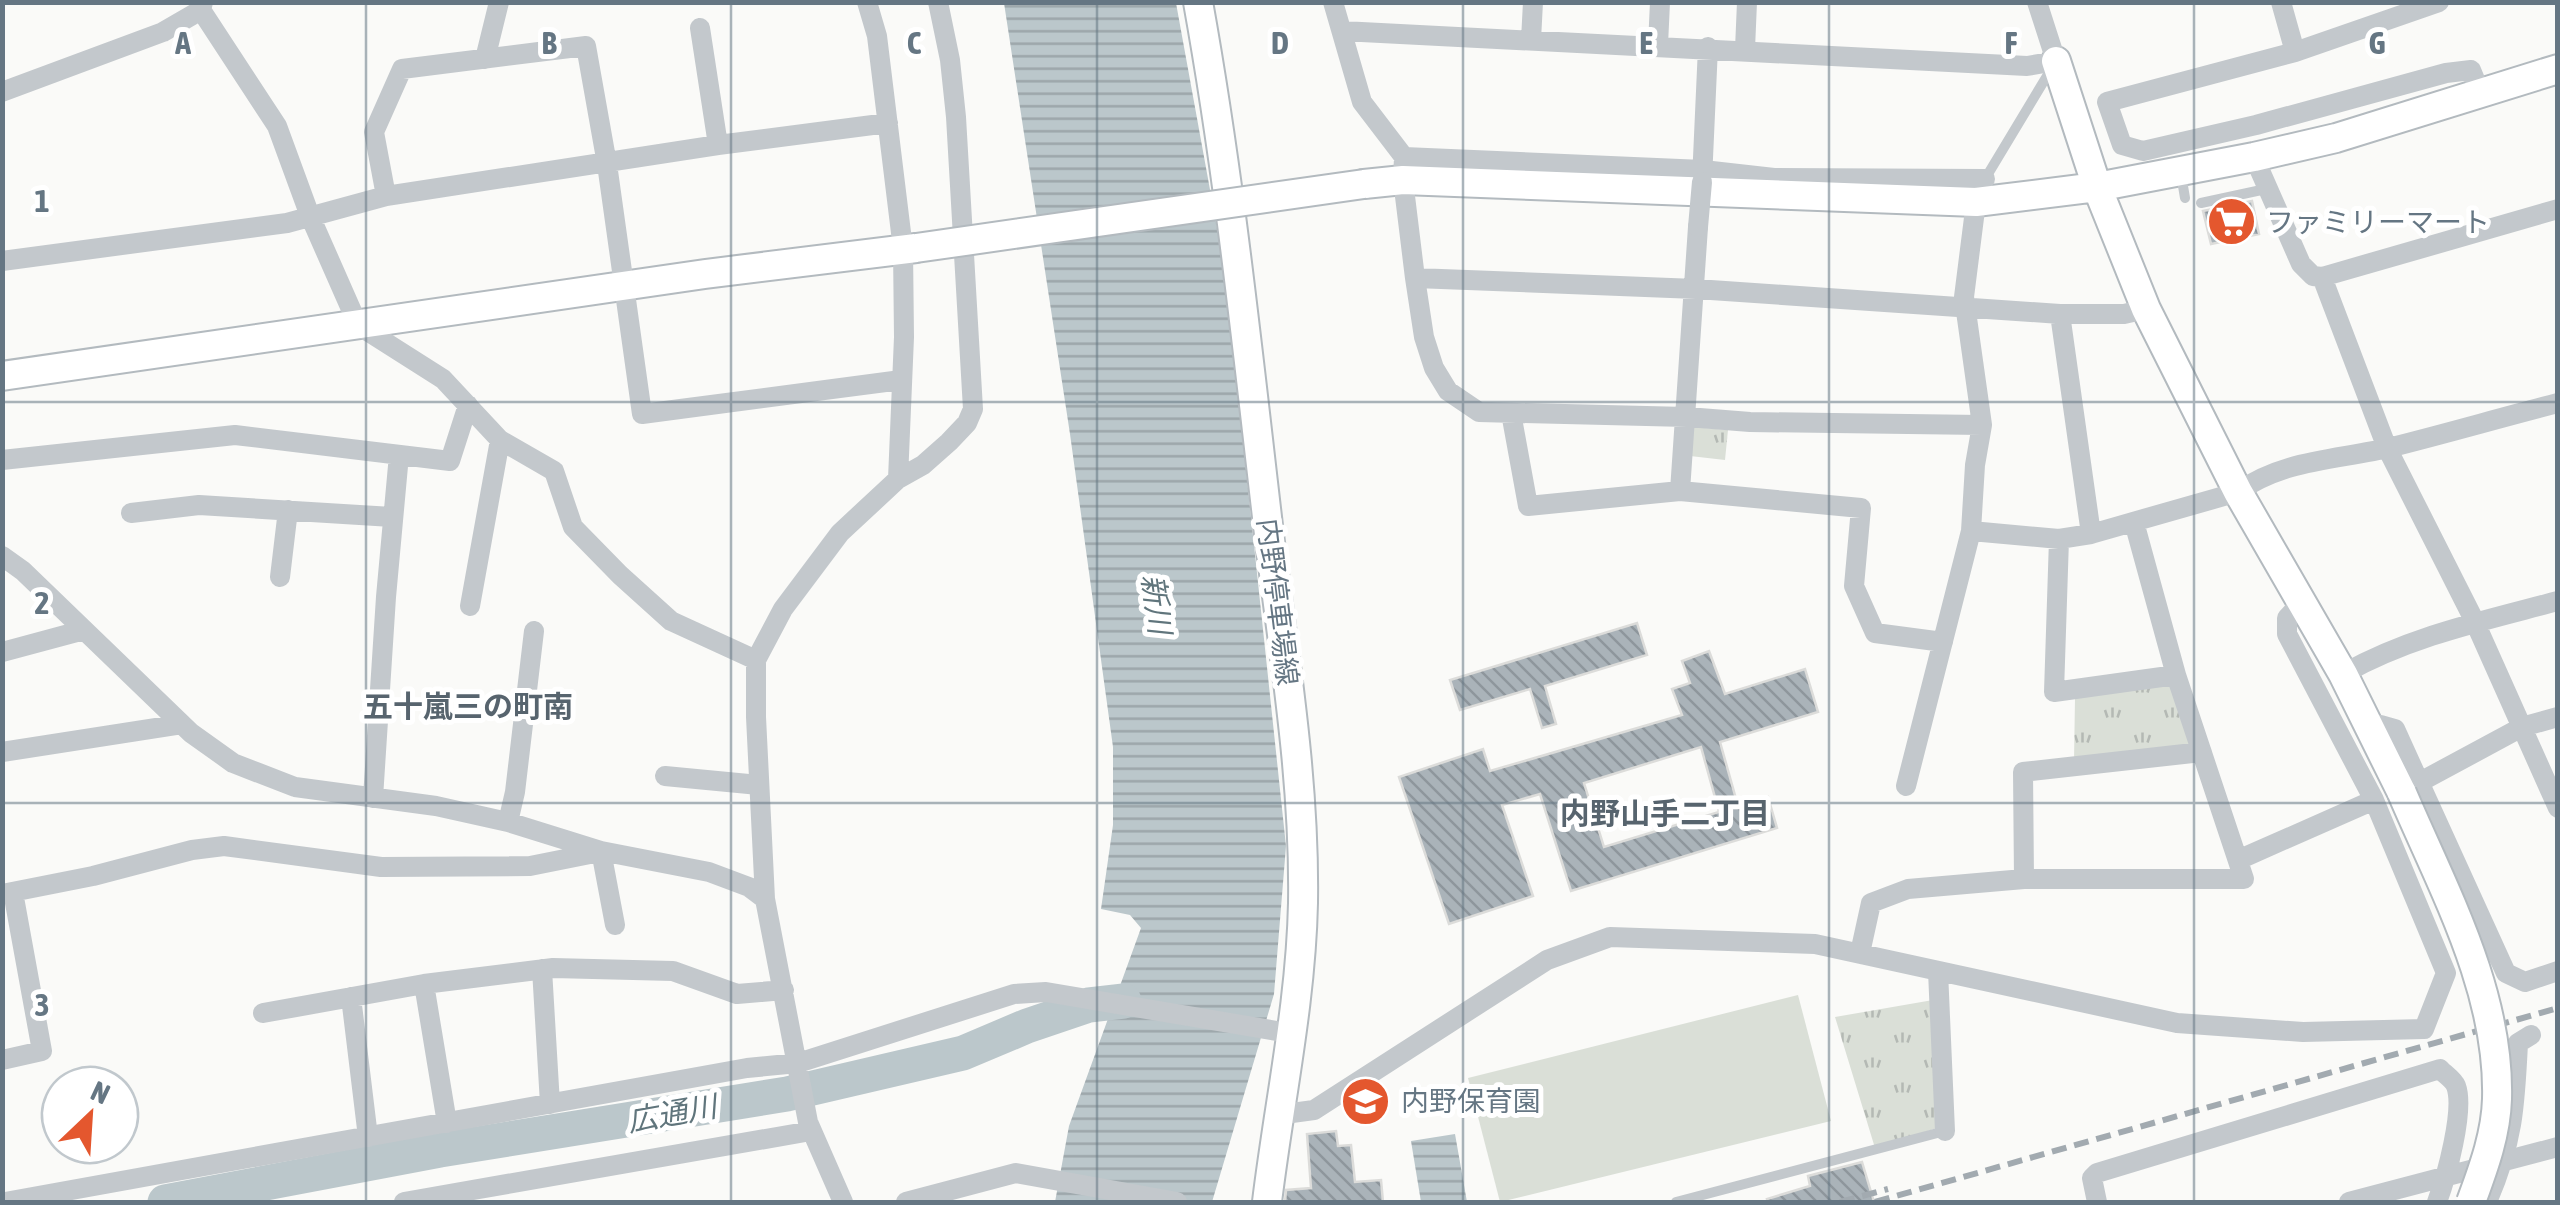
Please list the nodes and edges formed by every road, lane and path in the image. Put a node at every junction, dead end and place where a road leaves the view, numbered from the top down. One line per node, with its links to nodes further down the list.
1 (500, 2): 20 (street)
2 (867, 2): 25 (street)
3 (938, 2): 59 (street)
4 (1198, 2): 111 (street, 内野停車場線)
5 (1333, 2): 14 (street)
6 (1533, 2): 15 (street)
7 (1660, 2): 16 (street)
8 (1747, 2): 18 (street)
9 (2037, 2): 21 (street)
10 (2281, 2): 19 (street)
11 (2438, 2): 19 (street)
12 (202, 6): 23 (street); 37 (street)
13 (700, 28): 26 (street)
14 (1342, 31): 15 (street); 29 (street)
15 (1530, 40): 16 (street)
16 (1658, 45): 17 (street)
17 (1708, 47): 18 (street); 30 (street)
18 (1745, 49): 21 (street)
19 (2294, 52): 24 (street)
20 (485, 59): 28 (street); 34 (street)
21 (2056, 61): 31 (street); 33 (lane)
22 (2558, 69): 24 (street)
23 (2, 92)
24 (2480, 92): 27 (street)
25 (888, 123): 26 (street); 38 (street)
26 (718, 145): 28 (street)
27 (2254, 157): 31 (street); 32 (street)
28 (608, 164): 34 (street); 42 (street)
29 (1404, 168): 30 (street); 33 (street); 38 (street, bridge); 41 (street)
30 (1702, 176): 33 (street); 43 (street, bridge)
31 (2098, 187): 33 (street); 45 (street)
32 (2266, 189): 35 (lane); 40 (street)
33 (1980, 190): 44 (street)
34 (386, 196): 37 (street)
35 (2201, 203)
36 (2558, 209): 40 (street)
37 (310, 216): 39 (street); 47 (street)
38 (910, 248): 42 (street); 49 (street)
39 (2, 261)
40 (2322, 277): 56 (street)
41 (1414, 278): 43 (street); 52 (street)
42 (622, 286): 47 (street); 49 (street)
43 (1696, 289): 44 (street); 53 (street)
44 (1964, 310): 46 (street); 54 (street)
45 (2146, 310): 46 (street); 61 (street)
46 (2060, 314): 67 (street)
47 (358, 325): 48 (street); 51 (street)
48 (2, 376)
49 (901, 380): 59 (street)
50 (2558, 403): 56 (street)
51 (468, 405): 55 (street); 57 (street)
52 (1511, 412): 53 (street); 60 (street)
53 (1687, 417): 54 (street); 60 (street)
54 (1982, 425): 66 (street)
55 (500, 440): 73 (street); 79 (street)
56 (2387, 448): 61 (street); 74 (street)
57 (399, 454): 58 (street); 64 (street)
58 (2, 460)
59 (898, 479): 79 (street)
60 (1680, 491): 77 (street)
61 (2238, 492): 65 (street); 72 (street)
62 (288, 510): 63 (street); 64 (street); 70 (street)
63 (131, 513)
64 (392, 517): 91 (street)
65 (2134, 522): 67 (street); 81 (street)
66 (1971, 531): 68 (street); 77 (street)
67 (2091, 534): 68 (street)
68 (2058, 540): 81 (street)
69 (2, 556): 75 (street)
70 (280, 577)
71 (2558, 600): 74 (street)
72 (2301, 603): 80 (street); 92 (street)
73 (470, 606)
74 (2474, 620): 80 (street); 84 (street)
75 (84, 630): 78 (street); 83 (street)
76 (534, 631): 94 (street)
77 (1944, 642): 89 (street)
78 (2, 652)
79 (756, 660): 88 (street)
80 (2343, 674): 90 (street)
81 (2176, 675): 86 (street)
82 (2558, 717): 84 (street)
83 (182, 724): 85 (street); 91 (street)
84 (2522, 727): 90 (street); 93 (street)
85 (2, 752)
86 (2202, 752): 96 (street); 97 (street)
87 (665, 776): 88 (street)
88 (760, 786): 99 (street)
89 (1906, 786)
90 (2411, 788): 105 (street); 134 (street, bridge)
91 (373, 798): 94 (street)
92 (2374, 800): 96 (street); 104 (street)
93 (2558, 808)
94 (508, 822): 95 (street)
95 (602, 851): 98 (street); 99 (street); 100 (street)
96 (2238, 860): 97 (street)
97 (2024, 880): 101 (street)
98 (8, 893): 103 (street)
99 (766, 899): 108 (street)
100 (615, 924)
101 (1860, 954): 104 (street); 116 (street)
102 (542, 969): 107 (street); 108 (street); 115 (street)
103 (26, 970): 106 (street); 113 (street)
104 (1938, 971): 119 (street)
105 (2558, 971)
106 (2, 974)
107 (424, 984): 109 (street); 117 (street)
108 (784, 990): 114 (street)
109 (351, 997): 110 (street); 120 (street)
110 (264, 1013)
111 (1289, 1033): 114 (street); 116 (street, 内野停車場線)
112 (2531, 1036): 122 (street)
113 (2, 1060)
114 (799, 1067): 115 (street); 118 (street)
115 (550, 1104): 117 (street)
116 (1277, 1115): 129 (street, 内野停車場線)
117 (447, 1122): 120 (street)
118 (809, 1127): 125 (street); 126 (street)
119 (1945, 1131): 130 (lane)
120 (368, 1137): 124 (street)
121 (2558, 1147): 122 (street)
122 (2504, 1163): 123 (street); 135 (street)
123 (2446, 1178): 131 (street); 132 (street); 133 (street)
124 (4, 1202)
125 (404, 1202)
126 (842, 1202)
127 (906, 1202): 128 (street)
128 (1178, 1202)
129 (1267, 1202)
130 (1676, 1202)
131 (2097, 1202)
132 (2349, 1202)
133 (2437, 1202)
134 (2471, 1202)
135 (2487, 1202)

